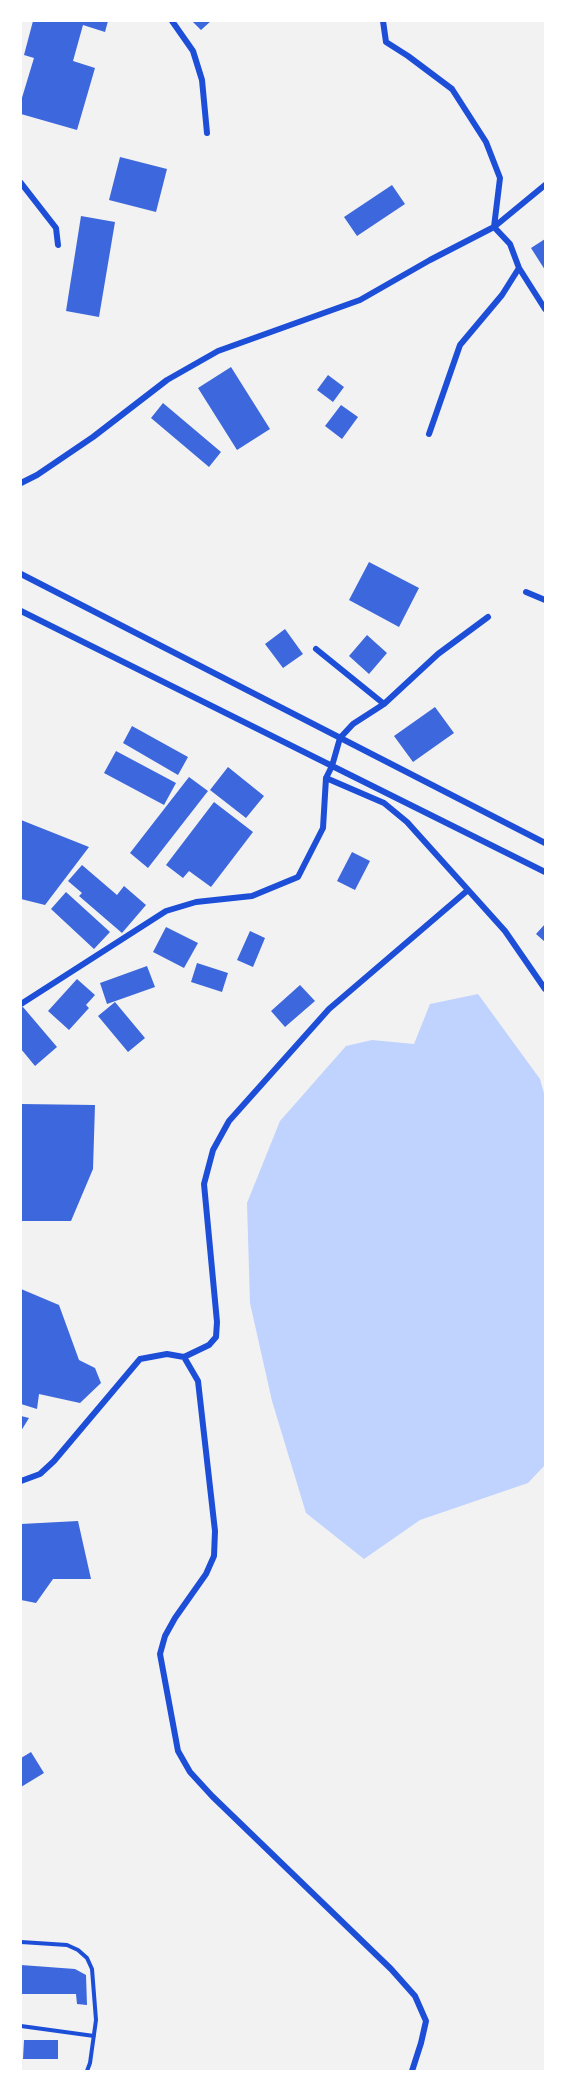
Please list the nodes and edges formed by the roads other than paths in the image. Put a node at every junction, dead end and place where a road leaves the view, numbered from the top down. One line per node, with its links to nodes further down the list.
1 (172, 21): 3 (street)
2 (383, 21): 6 (street)
3 (207, 133)
4 (21, 183): 7 (street)
5 (545, 185): 6 (street)
6 (494, 227): 8 (street); 11 (street)
7 (58, 245)
8 (519, 268): 9 (street); 10 (street)
9 (545, 309)
10 (429, 434)
11 (21, 483)
12 (21, 574): 19 (street)
13 (526, 592): 14 (street)
14 (545, 600)
15 (21, 611): 20 (street)
16 (488, 617): 18 (street)
17 (316, 649): 18 (street)
18 (384, 704): 19 (street)
19 (340, 738): 20 (street); 22 (street)
20 (332, 766): 21 (street); 23 (street)
21 (326, 778): 24 (street); 26 (street)
22 (545, 843)
23 (545, 872)
24 (468, 890): 25 (street); 27 (street)
25 (545, 989)
26 (21, 1004)
27 (184, 1357): 28 (street); 33 (street)
28 (21, 1480)
29 (21, 1942): 31 (lane)
30 (21, 2026): 31 (lane)
31 (94, 2036): 32 (lane)
32 (87, 2071)
33 (411, 2071)

